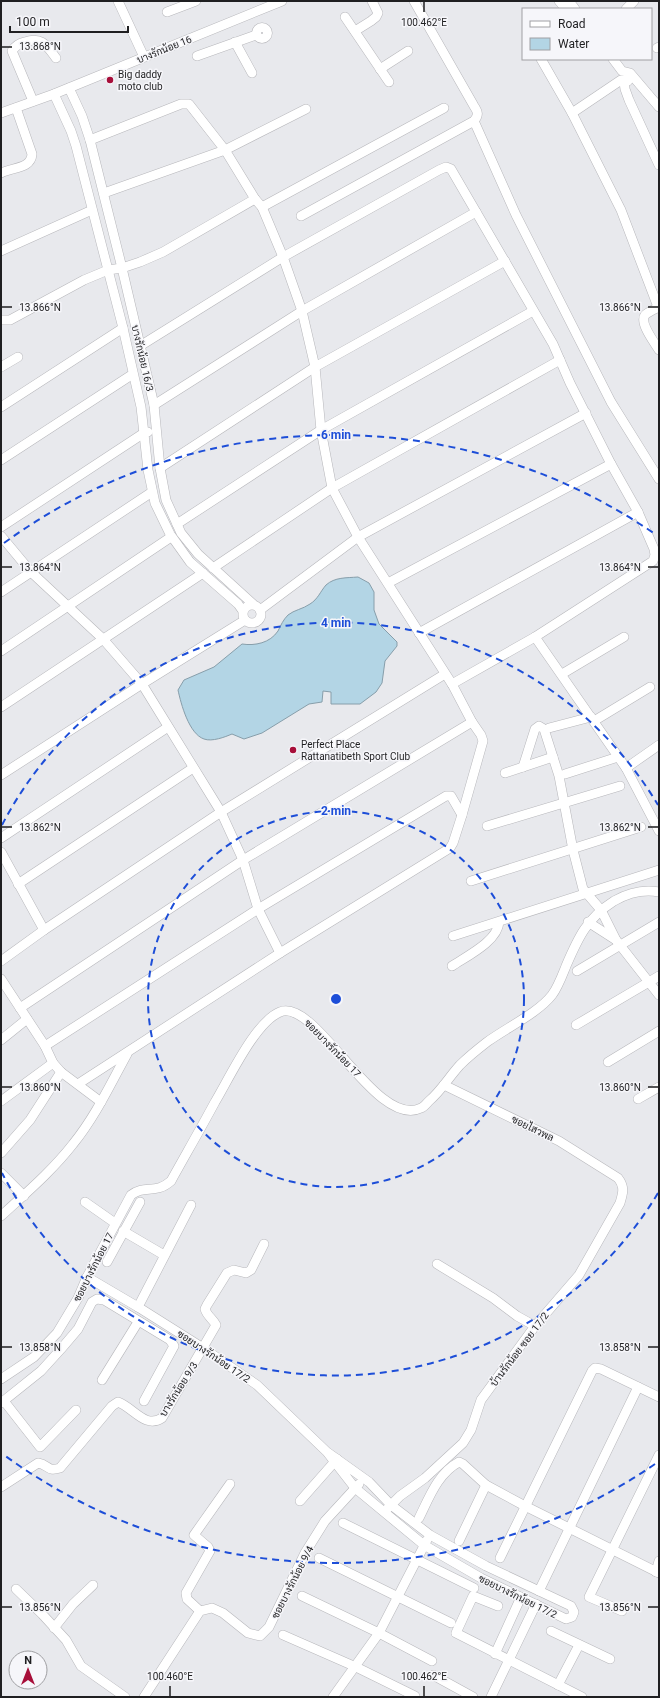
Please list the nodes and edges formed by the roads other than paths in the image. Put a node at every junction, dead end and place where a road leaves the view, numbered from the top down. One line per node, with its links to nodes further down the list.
1 (118, 1): 13 (street)
2 (196, 1): 6 (street)
3 (282, 1): 7 (street, บางรักน้อย 16)
4 (372, 1): 9 (street)
5 (414, 1): 30 (street)
6 (167, 12)
7 (256, 12): 10 (street); 13 (street, บางรักน้อย 16)
8 (345, 17): 9 (street)
9 (355, 31): 17 (street)
10 (235, 42): 12 (street); 18 (street)
11 (408, 51): 17 (street)
12 (197, 56)
13 (144, 57): 21 (street, บางรักน้อย 16)
14 (56, 58): 23 (street)
15 (543, 60): 29 (street)
16 (613, 60): 19 (street)
17 (380, 69): 20 (street)
18 (252, 73)
19 (625, 80): 24 (street); 29 (street); 35 (street)
20 (389, 82)
21 (69, 88): 22 (street, บางรักน้อย 16); 31 (street, บางรักน้อย 16/3)
22 (54, 94): 23 (street, บางรักน้อย 16); 32 (street)
23 (34, 101): 25 (street, บางรักน้อย 16)
24 (659, 107)
25 (16, 108): 28 (street, บางรักน้อย 16); 36 (street)
26 (444, 108): 39 (street)
27 (306, 110): 34 (street)
28 (1, 113)
29 (572, 113): 48 (street)
30 (474, 121): 42 (street); 69 (street)
31 (85, 126): 32 (street); 33 (street, บางรักน้อย 16/3)
32 (71, 131): 40 (street)
33 (90, 140): 34 (street); 37 (street, บางรักน้อย 16/3)
34 (225, 150): 37 (street); 38 (street)
35 (659, 165)
36 (1, 172)
37 (104, 193): 46 (street, บางรักน้อย 16/3)
38 (256, 199): 39 (street); 46 (street)
39 (262, 207): 44 (street)
40 (92, 210): 43 (street); 47 (street)
41 (476, 212): 44 (street); 45 (street); 50 (street)
42 (301, 216)
43 (1, 251)
44 (283, 257): 50 (street); 53 (street)
45 (505, 261): 49 (street); 58 (street)
46 (122, 268): 47 (street); 53 (street, บางรักน้อย 16/3)
47 (108, 270): 51 (street); 52 (street)
48 (658, 307): 54 (street)
49 (533, 310): 56 (street); 64 (street)
50 (302, 311): 58 (street); 60 (street)
51 (1, 320)
52 (123, 328): 59 (street); 61 (street)
53 (140, 346): 60 (street, บางรักน้อย 16/3)
54 (659, 350)
55 (18, 357): 57 (street)
56 (560, 360): 62 (street); 70 (street)
57 (1, 367)
58 (315, 367): 64 (street); 68 (street)
59 (133, 374): 65 (street); 66 (street)
60 (154, 405): 63 (street, บางรักน้อย 16/3)
61 (1, 407)
62 (586, 413): 67 (street); 77 (street)
63 (157, 430): 65 (street); 68 (street, บางรักน้อย 16/3)
64 (321, 430): 70 (street); 73 (street)
65 (144, 433): 71 (street); 74 (street)
66 (1, 460)
67 (611, 464): 72 (street); 81 (street)
68 (160, 468): 73 (street, บางรักน้อย 16/3)
69 (659, 479)
70 (332, 488): 77 (street); 78 (street)
71 (152, 492): 76 (street); 79 (street)
72 (638, 512): 87 (street); 88 (street)
73 (177, 524): 78 (street, บางรักน้อย 16/3)
74 (1, 527)
75 (1, 536): 79 (street)
76 (172, 537): 80 (street); 83 (street)
77 (358, 537): 81 (street); 84 (street)
78 (213, 568): 84 (street, บางรักน้อย 16/3)
79 (31, 572): 82 (street); 83 (street)
80 (203, 573): 85 (street); 90 (street)
81 (388, 583): 87 (street)
82 (1, 592)
83 (67, 606): 90 (street); 91 (street)
84 (256, 607): 85 (street); 86 (street)
85 (243, 611): 86 (street)
86 (245, 620): 94 (street)
87 (419, 633): 92 (street)
88 (535, 636): 93 (street); 95 (street)
89 (624, 636): 93 (street)
90 (103, 639): 94 (street); 97 (street)
91 (1, 651)
92 (445, 674): 95 (street); 113 (street)
93 (562, 674): 98 (street)
94 (142, 684): 100 (street); 110 (street)
95 (452, 684): 99 (street)
96 (650, 687): 98 (street)
97 (1, 707)
98 (592, 719): 101 (street); 104 (street)
99 (472, 722): 115 (street); 122 (street)
100 (168, 727): 106 (street); 119 (street)
101 (549, 728)
102 (659, 745): 107 (street)
103 (552, 757): 105 (street); 105 (street); 112 (street)
104 (618, 757): 107 (street); 109 (street)
105 (523, 767): 108 (street)
106 (193, 768): 113 (street); 126 (street)
107 (626, 768): 114 (street)
108 (505, 773)
109 (565, 774)
110 (1, 775)
111 (620, 786): 112 (street)
112 (564, 804): 116 (street); 120 (street)
113 (221, 812): 122 (street); 134 (street)
114 (656, 813): 118 (street)
115 (462, 816): 129 (street); 137 (street)
116 (487, 826)
117 (642, 827): 120 (street)
118 (659, 831)
119 (1, 838)
120 (573, 850): 125 (street); 128 (street)
121 (1, 852): 126 (street)
122 (243, 860): 129 (street); 145 (street)
123 (655, 872): 124 (street); 128 (street)
124 (659, 878)
125 (472, 881)
126 (18, 884): 134 (street)
127 (659, 892): 130 (street, ซอยบางรักน้อย 17)
128 (586, 895): 130 (street); 131 (street)
129 (258, 909): 137 (street); 150 (street)
130 (601, 910): 132 (street, ซอยบางรักน้อย 17); 136 (street)
131 (499, 922): 135 (street); 139 (street)
132 (588, 922): 136 (street); 156 (street, ซอยบางรักน้อย 17)
133 (659, 922): 136 (street)
134 (44, 930): 138 (street)
135 (453, 936)
136 (618, 943): 140 (street); 143 (street)
137 (280, 953): 151 (street)
138 (1, 961)
139 (452, 966)
140 (577, 971)
141 (659, 976): 143 (street)
142 (1, 979): 145 (street)
143 (649, 982): 144 (street); 147 (street)
144 (659, 995)
145 (20, 1008): 146 (street)
146 (27, 1019): 149 (street); 150 (street)
147 (576, 1025)
148 (659, 1031): 152 (street)
149 (1, 1040)
150 (45, 1046): 153 (street)
151 (128, 1052): 155 (street); 160 (street)
152 (608, 1062)
153 (53, 1063): 154 (street); 159 (street)
154 (62, 1072): 155 (street); 161 (street)
155 (78, 1084): 160 (street)
156 (444, 1085): 163 (street, ซอยไสวพล); 169 (street, ซอยบางรักน้อย 17)
157 (659, 1087): 158 (street)
158 (638, 1099)
159 (1, 1101)
160 (101, 1102): 164 (street)
161 (1, 1153)
162 (1, 1173): 164 (street)
163 (618, 1178): 178 (street, บ้านรักน้อย ซอย 17/2)
164 (24, 1196): 168 (street)
165 (85, 1202): 169 (street)
166 (140, 1202): 170 (street)
167 (190, 1206): 172 (street)
168 (1, 1216)
169 (115, 1223): 175 (street, ซอยบางรักน้อย 17)
170 (123, 1231): 172 (street); 173 (street)
171 (264, 1244): 179 (street, บางรักน้อย 9/3)
172 (164, 1254): 176 (street)
173 (107, 1262)
174 (437, 1264): 178 (street)
175 (87, 1277): 176 (street, ซอยบางรักน้อย 17/2); 180 (street, ซอยบางรักน้อย 17)
176 (138, 1306): 179 (street, ซอยบางรักน้อย 17/2)
177 (138, 1322): 181 (street); 184 (street); 185 (street)
178 (535, 1326): 195 (street, บ้านรักน้อย ซอย 17/2)
179 (203, 1348): 188 (street, ซอยบางรักน้อย 17/2); 192 (street, บางรักน้อย 9/3)
180 (1, 1379)
181 (102, 1380)
182 (638, 1387): 183 (street); 196 (street); 200 (street)
183 (659, 1398)
184 (144, 1401)
185 (2, 1402): 186 (street)
186 (76, 1410)
187 (659, 1455): 204 (street)
188 (336, 1461): 189 (street, ซอยบางรักน้อย 17/2); 193 (street, ซอยบางรักน้อย 17/2); 194 (street)
189 (364, 1479): 193 (street); 195 (street, ซอยบางรักน้อย 17/2)
190 (230, 1484): 219 (street)
191 (486, 1485): 196 (street); 198 (street); 202 (street)
192 (1, 1487)
193 (356, 1488): 197 (street, ซอยบางรักน้อย 17/2); 219 (street, ซอยบางรักน้อย 9/4)
194 (300, 1502)
195 (391, 1505): 197 (street, บ้านรักน้อย ซอย 17/2); 201 (street, ซอยบางรักน้อย 17/2)
196 (525, 1506): 200 (street); 206 (street)
197 (384, 1514): 203 (street, ซอยบางรักน้อย 17/2)
198 (420, 1518)
199 (343, 1523): 207 (street)
200 (569, 1529): 204 (street); 213 (street)
201 (430, 1535): 203 (street); 213 (street, ซอยบางรักน้อย 17/2)
202 (459, 1541)
203 (424, 1545): 207 (street); 216 (street, ซอยบางรักน้อย 17/2)
204 (611, 1549): 209 (street); 220 (street)
205 (319, 1558): 215 (street)
206 (500, 1558)
207 (417, 1559): 211 (street); 215 (street)
208 (659, 1561): 209 (street)
209 (657, 1573)
210 (93, 1585): 222 (street)
211 (474, 1588)
212 (16, 1589): 222 (street)
213 (539, 1590): 217 (street, ซอยบางรักน้อย 17/2)
214 (302, 1596): 224 (street)
215 (398, 1596): 221 (street); 224 (street)
216 (521, 1597): 217 (street, ซอยบางรักน้อย 17/2); 227 (street)
217 (536, 1604): 229 (street)
218 (498, 1606): 227 (street)
219 (200, 1611): 236 (street)
220 (622, 1611)
221 (451, 1623)
222 (54, 1628): 235 (street)
223 (551, 1631): 226 (street)
224 (380, 1633): 230 (street); 231 (street)
225 (283, 1635): 231 (street)
226 (579, 1645): 228 (street); 233 (street)
227 (495, 1654): 229 (street)
228 (610, 1659)
229 (509, 1660): 233 (street); 239 (street)
230 (432, 1661)
231 (356, 1667): 234 (street); 237 (street)
232 (433, 1675): 238 (street)
233 (558, 1685): 240 (street)
234 (415, 1696)
235 (125, 1697)
236 (144, 1697)
237 (334, 1697)
238 (473, 1697)
239 (491, 1697)
240 (582, 1697)

